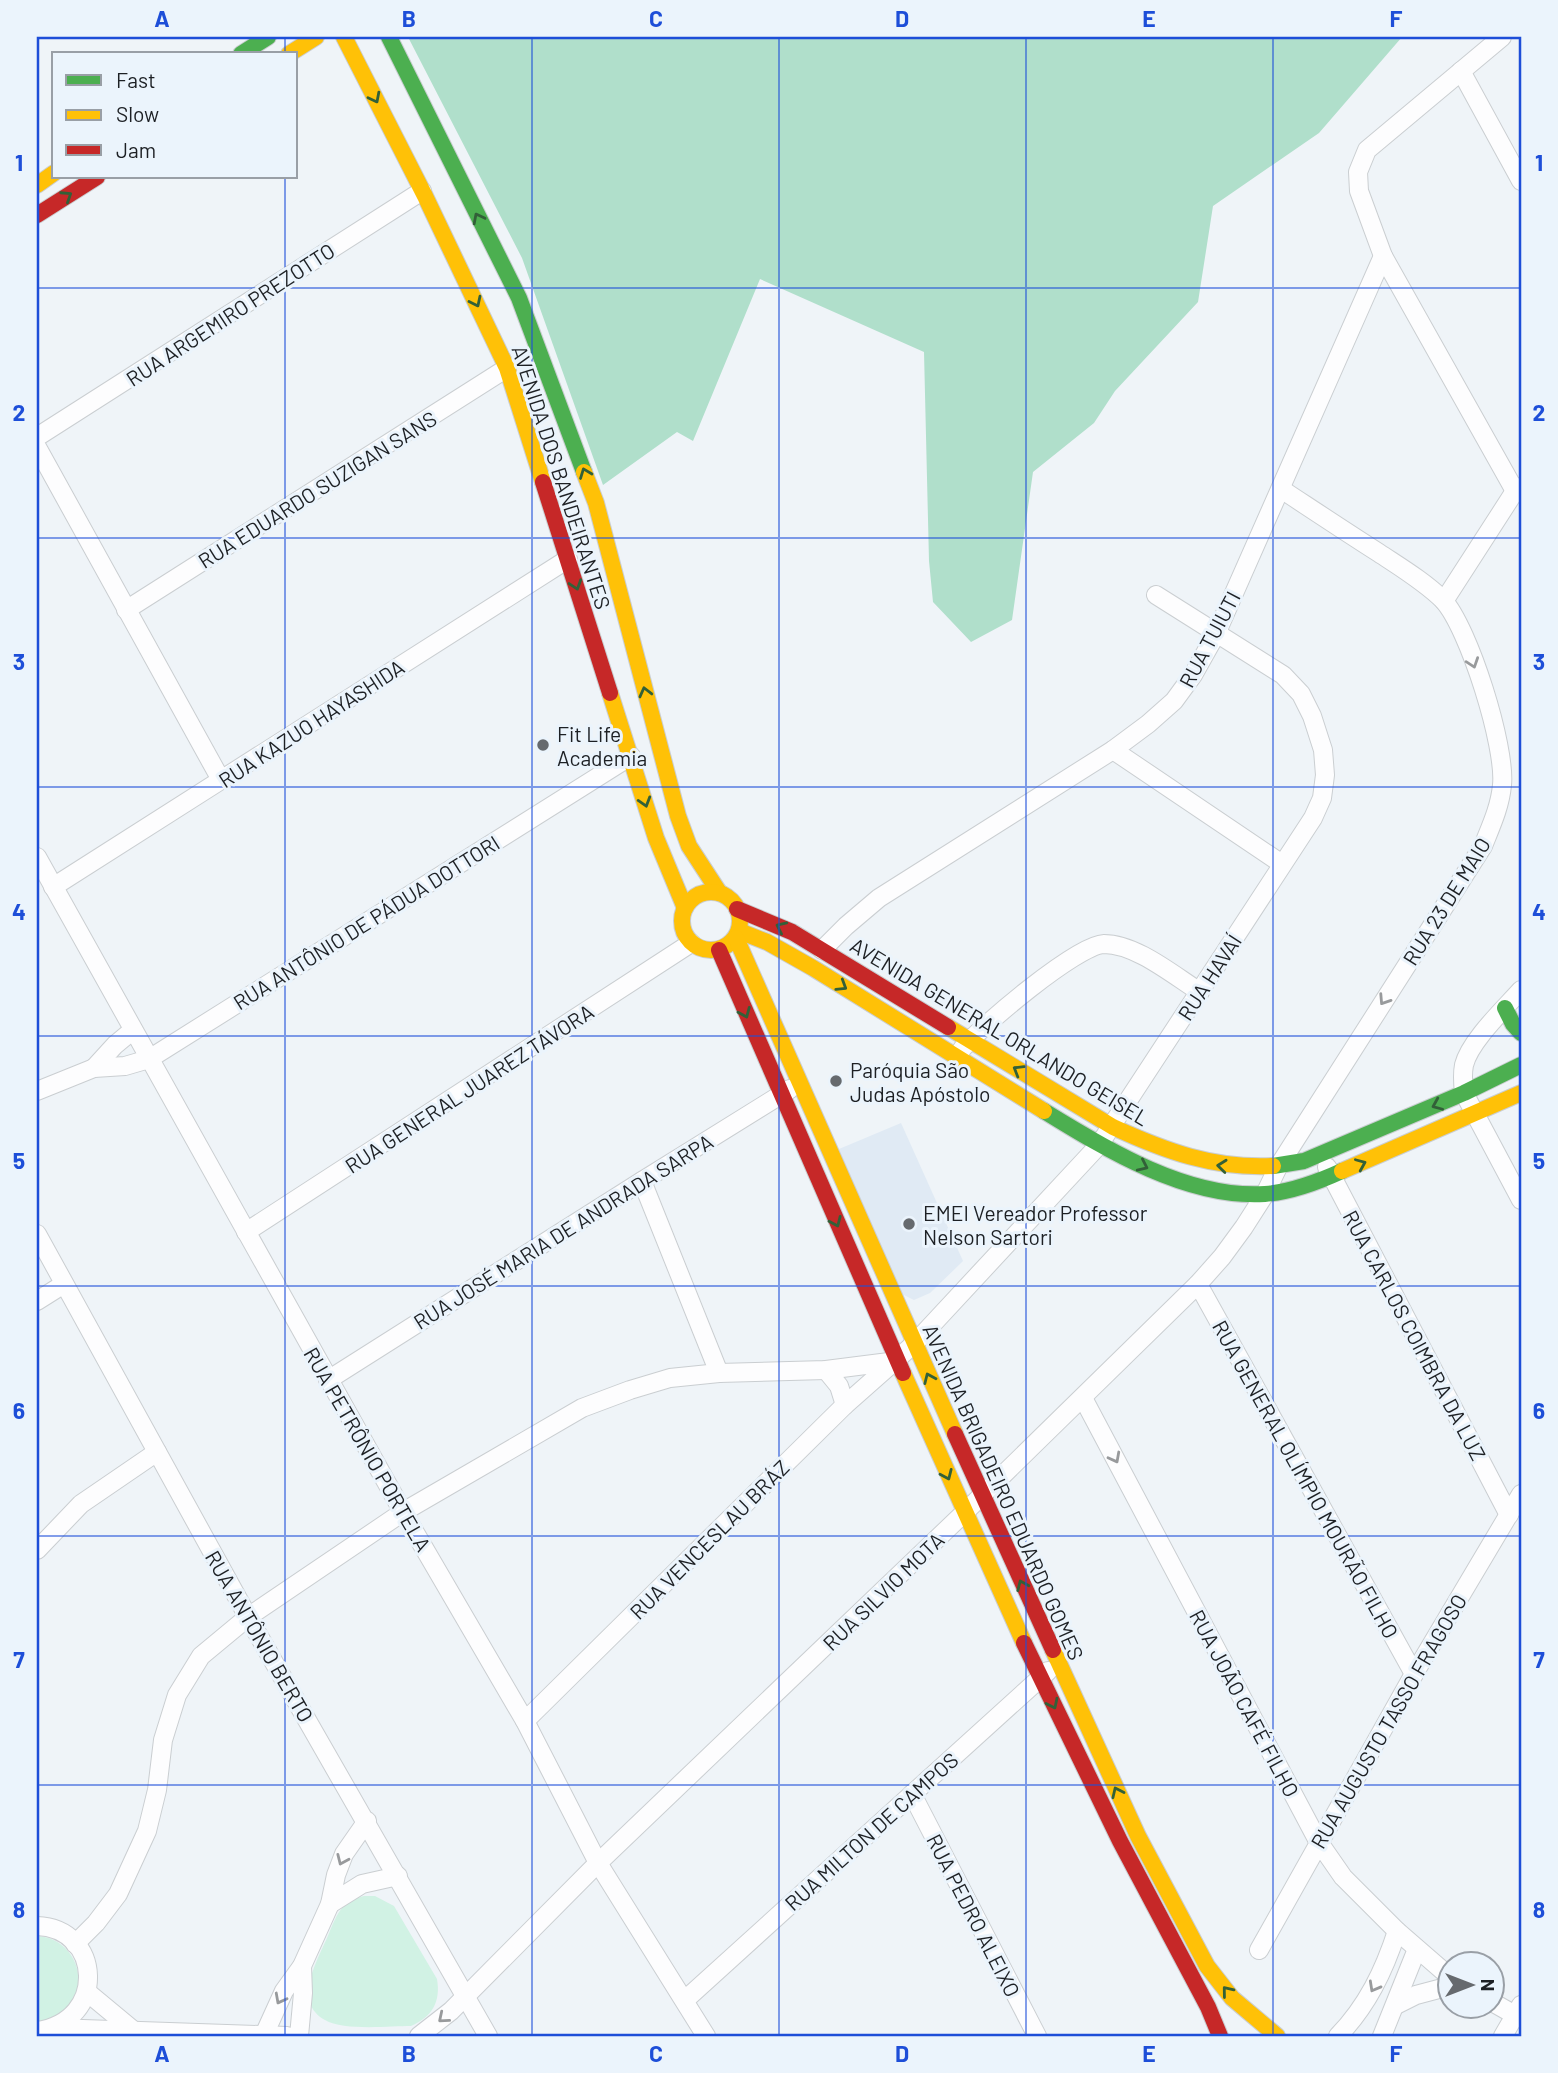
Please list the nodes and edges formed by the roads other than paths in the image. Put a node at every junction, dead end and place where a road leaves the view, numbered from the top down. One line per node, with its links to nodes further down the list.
1 (268, 37): 7 (main road)
2 (316, 37): 8 (main road)
3 (344, 37): 15 (main road, AVENIDA DOS BANDEIRANTES, one-way to 15)
4 (372, 37): 10 (main road)
5 (389, 37): 10 (main road, AVENIDA DOS BANDEIRANTES)
6 (1502, 37): 9 (street)
7 (244, 52)
8 (292, 52)
9 (1461, 71): 13 (street); 17 (street)
10 (442, 145): 34 (main road, AVENIDA DOS BANDEIRANTES, one-way to 10)
11 (52, 174): 14 (main road)
12 (95, 178): 16 (main road, one-way to 12)
13 (1521, 181)
14 (37, 185)
15 (422, 191): 18 (main road, AVENIDA DOS BANDEIRANTES, one-way to 18); 19 (street, RUA ARGEMIRO PREZOTTO)
16 (37, 215)
17 (1383, 256): 21 (street, RUA TUIUTI); 22 (street)
18 (507, 368): 23 (main road, AVENIDA DOS BANDEIRANTES); 26 (street, RUA EDUARDO SUZIGAN SANS)
19 (37, 437)
20 (37, 447): 26 (street)
21 (1281, 489): 25 (street, RUA 23 DE MAIO); 27 (street, RUA TUIUTI)
22 (1518, 489): 25 (street)
23 (568, 559): 29 (main road, AVENIDA DOS BANDEIRANTES, one-way to 29); 30 (street, RUA KAZUO HAYASHIDA)
24 (1156, 595): 27 (street, RUA HAVAÍ)
25 (1444, 601): 60 (street, RUA 23 DE MAIO, one-way to 60)
26 (127, 610): 30 (street)
27 (1216, 634): 28 (street, RUA TUIUTI); 32 (street, RUA HAVAÍ)
28 (1113, 750): 32 (street); 40 (street, RUA TUIUTI)
29 (631, 756): 35 (main road, AVENIDA DOS BANDEIRANTES, one-way to 35); 48 (street, RUA ANTÔNIO DE PÁDUA DOTTORI)
30 (221, 780): 33 (street, RUA KAZUO HAYASHIDA)
31 (37, 857): 33 (street, RUA PETRÔNIO PORTELA)
32 (1282, 864): 42 (street, RUA HAVAÍ)
33 (53, 887): 44 (street, RUA PETRÔNIO PORTELA)
34 (719, 892): 35 (main road); 36 (main road)
35 (685, 908): 38 (main road)
36 (737, 909): 37 (main road); 40 (main road, AVENIDA GENERAL ORLANDO GEISEL, one-way to 36)
37 (738, 934): 39 (main road); 47 (main road, AVENIDA GENERAL ORLANDO GEISEL, one-way to 47); 51 (main road, AVENIDA BRIGADEIRO EDUARDO GOMES)
38 (691, 943): 39 (main road); 65 (street, RUA GENERAL JUAREZ TÁVORA)
39 (719, 950): 55 (main road, AVENIDA BRIGADEIRO EDUARDO GOMES, one-way to 55)
40 (822, 950): 46 (main road, AVENIDA GENERAL ORLANDO GEISEL)
41 (1521, 990): 43 (street)
42 (1200, 992): 46 (street); 57 (street, RUA HAVAÍ)
43 (1505, 1007): 45 (main road); 53 (street)
44 (133, 1030): 48 (street, RUA PETRÔNIO PORTELA); 50 (street, RUA ANTÔNIO DE PÁDUA DOTTORI)
45 (1521, 1033)
46 (969, 1041): 47 (street); 57 (main road, AVENIDA GENERAL ORLANDO GEISEL, one-way to 46)
47 (956, 1057): 58 (main road, AVENIDA GENERAL ORLANDO GEISEL)
48 (149, 1059): 50 (street, RUA ANTÔNIO DE PÁDUA DOTTORI); 65 (street, RUA PETRÔNIO PORTELA)
49 (1521, 1065): 53 (main road, AVENIDA GENERAL ORLANDO GEISEL)
50 (94, 1068): 52 (street, RUA ANTÔNIO DE PÁDUA DOTTORI)
51 (800, 1085): 55 (street, RUA JOSÉ MARIA DE ANDRADA SARPA); 70 (main road, AVENIDA BRIGADEIRO EDUARDO GOMES)
52 (37, 1091)
53 (1464, 1093): 56 (street); 59 (main road, AVENIDA GENERAL ORLANDO GEISEL, one-way to 59)
54 (1521, 1093): 56 (main road, AVENIDA GENERAL ORLANDO GEISEL)
55 (780, 1094): 62 (street, RUA JOSÉ MARIA DE ANDRADA SARPA); 71 (main road, AVENIDA BRIGADEIRO EDUARDO GOMES, one-way to 71)
56 (1475, 1114): 61 (main road, AVENIDA GENERAL ORLANDO GEISEL, one-way to 56); 64 (street)
57 (1113, 1126): 58 (street, RUA HAVAÍ); 60 (main road, AVENIDA GENERAL ORLANDO GEISEL, one-way to 57)
58 (1099, 1145): 63 (main road, AVENIDA GENERAL ORLANDO GEISEL, one-way to 63); 70 (street, RUA HAVAÍ)
59 (1321, 1154): 60 (main road, AVENIDA GENERAL ORLANDO GEISEL); 61 (street, RUA CARLOS COIMBRA DA LUZ)
60 (1278, 1167): 63 (street, RUA SILVIO MOTA)
61 (1332, 1177): 63 (main road, AVENIDA GENERAL ORLANDO GEISEL); 82 (street, RUA CARLOS COIMBRA DA LUZ)
62 (642, 1181): 73 (street); 74 (street, RUA JOSÉ MARIA DE ANDRADA SARPA)
63 (1265, 1194): 68 (street, RUA SILVIO MOTA)
64 (1521, 1200)
65 (246, 1232): 74 (street, RUA PETRÔNIO PORTELA)
66 (37, 1234): 67 (street, RUA ANTÔNIO BERTO)
67 (64, 1283): 69 (street); 77 (street, RUA ANTÔNIO BERTO)
68 (1198, 1284): 75 (street, RUA SILVIO MOTA); 86 (street, RUA GENERAL OLÍMPIO MOURÃO FILHO)
69 (37, 1301)
70 (914, 1345): 71 (street, RUA HAVAÍ); 79 (main road, AVENIDA BRIGADEIRO EDUARDO GOMES, one-way to 70)
71 (897, 1361): 72 (street); 76 (street, RUA VENCESLAU BRÁZ); 81 (main road, AVENIDA BRIGADEIRO EDUARDO GOMES, one-way to 81)
72 (825, 1370): 73 (street); 76 (street)
73 (719, 1373): 80 (street)
74 (328, 1380): 80 (street, RUA PETRÔNIO PORTELA)
75 (1083, 1398): 79 (street, RUA SILVIO MOTA); 91 (street, RUA JOÃO CAFÉ FILHO, one-way to 91)
76 (845, 1405): 88 (street, RUA VENCESLAU BRÁZ)
77 (157, 1452): 83 (street); 84 (street, RUA ANTÔNIO BERTO)
78 (1521, 1493): 82 (street, RUA AUGUSTO TASSO FRAGOSO)
79 (982, 1496): 81 (street, RUA SILVIO MOTA); 85 (main road, AVENIDA BRIGADEIRO EDUARDO GOMES, one-way to 79)
80 (403, 1512): 84 (street); 88 (street, RUA PETRÔNIO PORTELA)
81 (964, 1513): 87 (main road, AVENIDA BRIGADEIRO EDUARDO GOMES); 92 (street, RUA SILVIO MOTA)
82 (1509, 1515): 86 (street, RUA AUGUSTO TASSO FRAGOSO)
83 (37, 1550)
84 (248, 1617): 90 (street, RUA ANTÔNIO BERTO); 97 (street)
85 (1058, 1664): 87 (street, RUA MILTON DE CAMPOS); 118 (main road, AVENIDA BRIGADEIRO EDUARDO GOMES, one-way to 85)
86 (1414, 1674): 91 (street, RUA AUGUSTO TASSO FRAGOSO)
87 (1040, 1677): 89 (street, RUA MILTON DE CAMPOS); 117 (main road, AVENIDA BRIGADEIRO EDUARDO GOMES, one-way to 117)
88 (525, 1721): 92 (street, RUA PETRÔNIO PORTELA)
89 (912, 1794): 105 (street, RUA MILTON DE CAMPOS); 116 (street, RUA PEDRO ALEIXO)
90 (366, 1821): 93 (street, RUA ANTÔNIO BERTO); 94 (street, one-way to 94)
91 (1318, 1842): 96 (street, RUA JOÃO CAFÉ FILHO); 99 (street, RUA AUGUSTO TASSO FRAGOSO)
92 (598, 1863): 104 (street, RUA SILVIO MOTA); 105 (street, RUA PETRÔNIO PORTELA)
93 (398, 1876): 94 (street); 104 (street, RUA ANTÔNIO BERTO)
94 (330, 1904): 101 (street)
95 (37, 1926): 97 (street)
96 (1397, 1931): 98 (street, RUA JOÃO CAFÉ FILHO); 119 (street, one-way to 119)
97 (75, 1944): 103 (street)
98 (1417, 1949): 100 (street, RUA JOÃO CAFÉ FILHO); 106 (street)
99 (1258, 1950)
100 (1436, 1965)
101 (302, 1966): 110 (street, one-way to 110); 112 (street)
102 (1436, 1990): 106 (street)
103 (87, 1992): 108 (street); 109 (street)
104 (465, 1996): 113 (street, RUA SILVIO MOTA, one-way to 113); 114 (street, RUA ANTÔNIO BERTO)
105 (685, 2000): 115 (street, RUA PETRÔNIO PORTELA)
106 (1396, 2005): 120 (street)
107 (1518, 2010): 121 (street)
108 (134, 2031): 109 (street); 110 (street)
109 (41, 2032)
110 (264, 2035): 111 (street)
111 (287, 2036)
112 (299, 2036)
113 (419, 2036)
114 (488, 2036)
115 (706, 2036)
116 (1037, 2036)
117 (1220, 2036)
118 (1277, 2036)
119 (1338, 2036)
120 (1382, 2036)
121 (1503, 2036)

